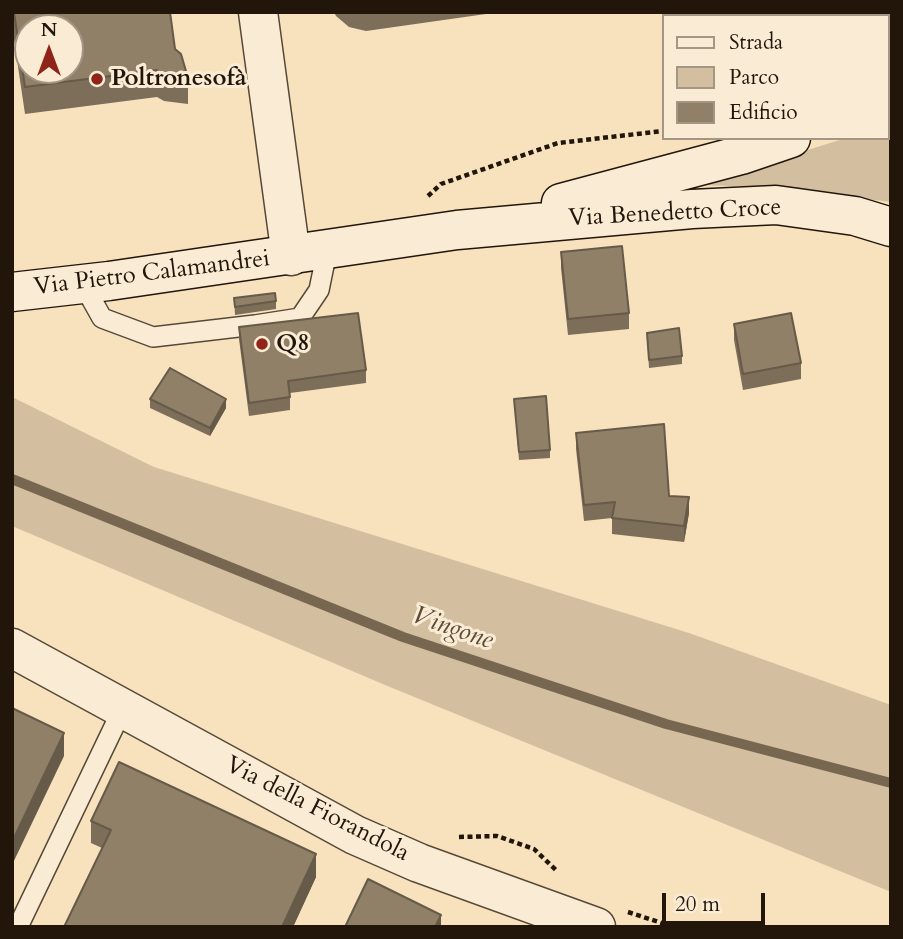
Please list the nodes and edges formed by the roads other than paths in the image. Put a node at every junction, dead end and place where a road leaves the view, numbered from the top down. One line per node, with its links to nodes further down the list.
1 (258, 12): 5 (main road)
2 (785, 140): 4 (main road, Via Benedetto Croce)
3 (891, 228): 4 (main road, Via Benedetto Croce)
4 (457, 230): 5 (main road, Via Benedetto Croce)
5 (309, 253): 6 (main road, Via Pietro Calamandrei); 6 (lane)
6 (83, 284): 7 (main road, Via Pietro Calamandrei)
7 (12, 292)
8 (12, 648): 9 (main road, Via della Fiorandola)
9 (123, 708): 10 (lane); 11 (main road, Via della Fiorandola)
10 (18, 927)
11 (596, 927)

